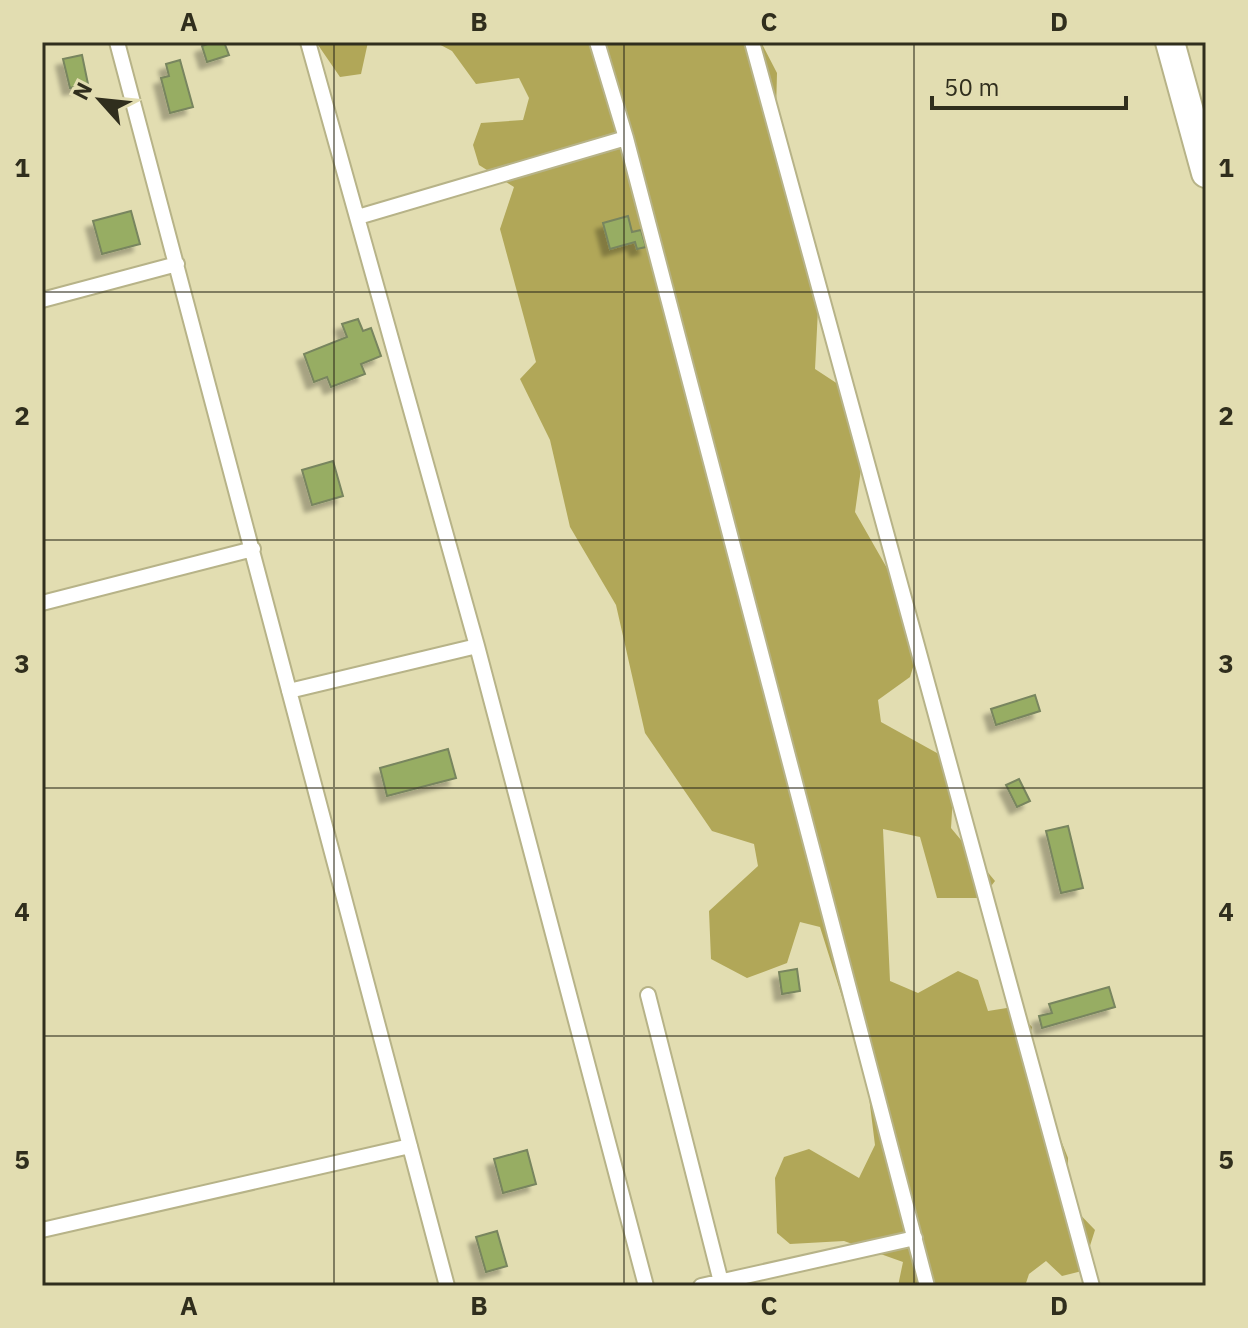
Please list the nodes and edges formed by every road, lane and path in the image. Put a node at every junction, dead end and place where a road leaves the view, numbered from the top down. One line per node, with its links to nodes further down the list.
1 (117, 42): 9 (lane)
2 (308, 42): 8 (lane)
3 (597, 42): 6 (lane)
4 (752, 42): 24 (lane)
5 (1170, 42): 7 (street)
6 (626, 138): 8 (lane); 18 (lane)
7 (1206, 173)
8 (358, 217): 13 (lane)
9 (177, 264): 10 (lane); 11 (lane)
10 (42, 300)
11 (253, 549): 12 (lane); 14 (lane)
12 (42, 603)
13 (477, 646): 14 (lane); 21 (lane)
14 (289, 691): 16 (lane)
15 (648, 995): 19 (lane)
16 (410, 1146): 17 (lane); 20 (lane)
17 (42, 1230)
18 (915, 1238): 19 (lane); 23 (lane)
19 (721, 1284): 22 (lane)
20 (447, 1286)
21 (646, 1286)
22 (701, 1286)
23 (927, 1286)
24 (1092, 1286)

